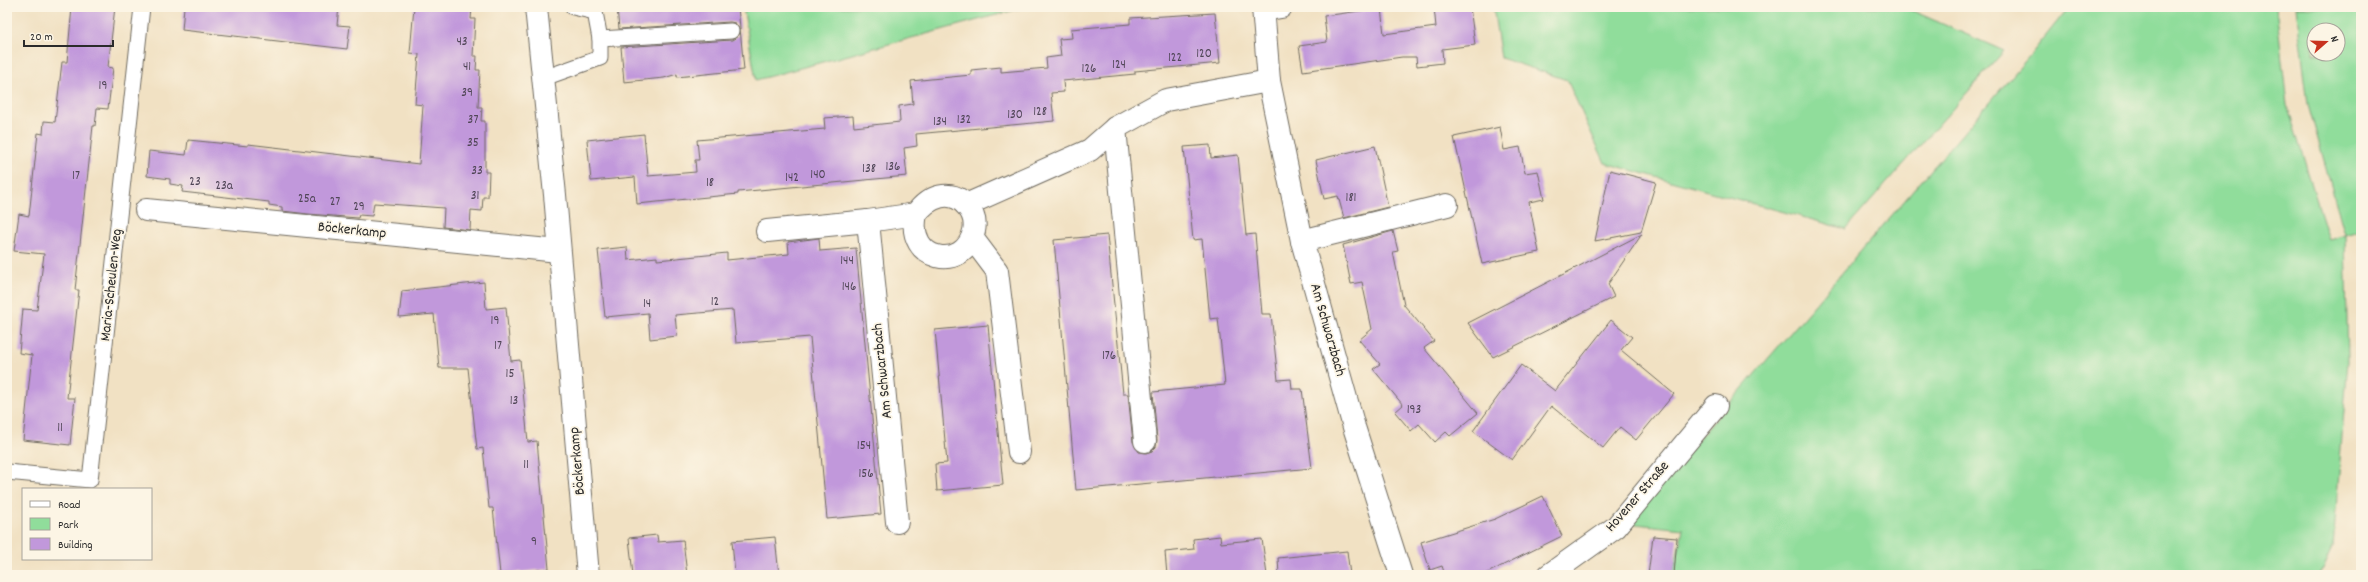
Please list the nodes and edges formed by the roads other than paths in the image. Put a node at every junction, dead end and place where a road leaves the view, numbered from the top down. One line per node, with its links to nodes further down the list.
1 (142, 7): 22 (lane, Maria-Scheulen-Weg)
2 (536, 7): 7 (street, Böckerkamp)
3 (573, 7): 6 (lane)
4 (1269, 8): 8 (street, Am Schwarzbach)
5 (731, 31): 6 (lane)
6 (600, 39): 7 (lane)
7 (544, 78): 18 (street, Böckerkamp)
8 (1269, 81): 9 (street); 17 (street, Am Schwarzbach)
9 (1115, 128): 10 (street); 20 (street)
10 (966, 205): 13 (street); 16 (street)
11 (1447, 205): 17 (street)
12 (146, 210): 18 (street, Böckerkamp)
13 (916, 214): 14 (street); 16 (street)
14 (868, 221): 15 (street); 23 (street, Am Schwarzbach)
15 (767, 231)
16 (973, 239): 21 (street)
17 (1302, 241): 25 (street, Am Schwarzbach)
18 (559, 251): 24 (street, Böckerkamp)
19 (1716, 406): 26 (street, Hovener Straße)
20 (1145, 441)
21 (1019, 452)
22 (7, 472)
23 (897, 522)
24 (588, 575)
25 (1401, 575)
26 (1549, 575)

